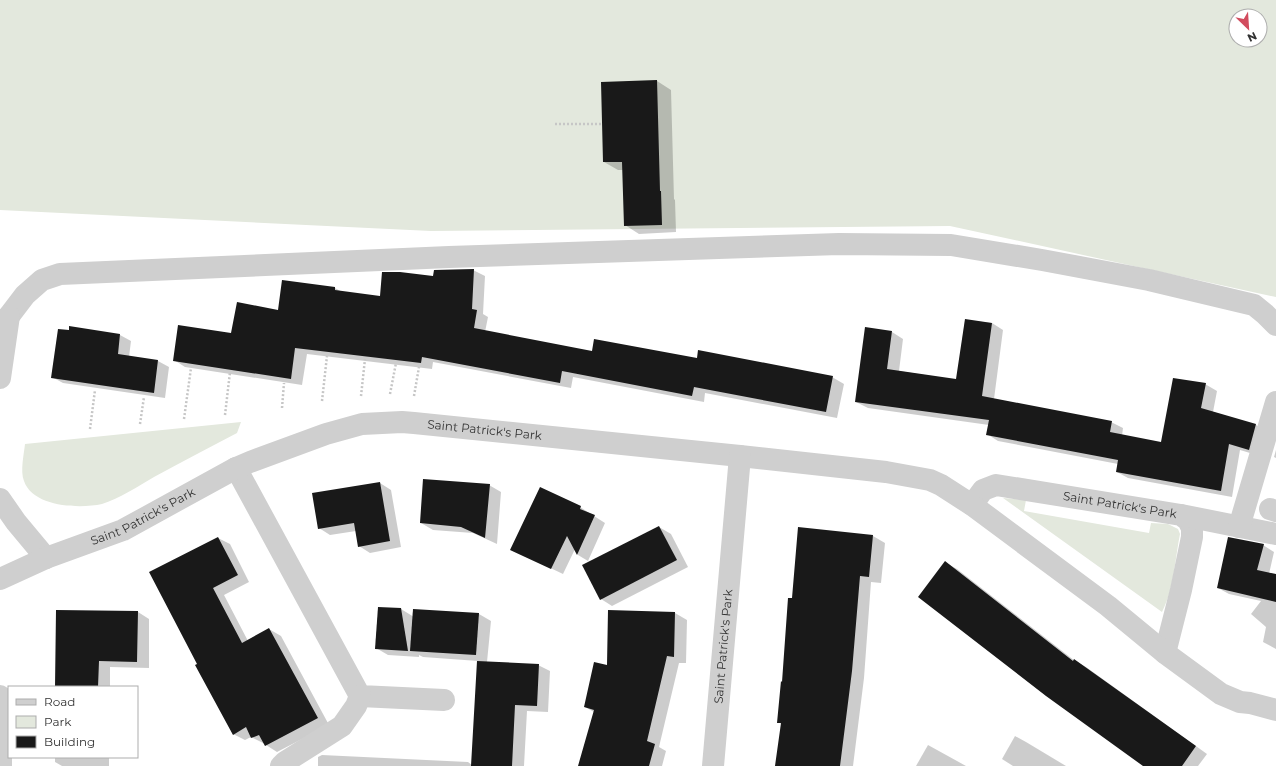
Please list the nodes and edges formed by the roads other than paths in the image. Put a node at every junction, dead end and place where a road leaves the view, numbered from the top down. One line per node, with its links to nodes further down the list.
1 (4, 316): 2 (street); 3 (street)
2 (1276, 325)
3 (0, 378)
4 (1276, 402): 10 (street)
5 (740, 456): 6 (street, Saint Patrick's Park); 8 (street, Saint Patrick's Park); 21 (street, Saint Patrick's Park)
6 (236, 468): 12 (street, Saint Patrick's Park); 16 (street)
7 (0, 499): 12 (street)
8 (972, 505): 9 (street, Saint Patrick's Park); 14 (street, Saint Patrick's Park)
9 (1181, 515): 10 (street); 14 (street, Saint Patrick's Park)
10 (1239, 527): 11 (street)
11 (1276, 534)
12 (46, 558): 13 (street, Saint Patrick's Park)
13 (0, 579)
14 (1165, 653): 18 (street, Saint Patrick's Park)
15 (0, 696): 19 (street)
16 (360, 696): 17 (street); 20 (street)
17 (444, 700)
18 (1276, 710)
19 (1, 766)
20 (281, 766)
21 (713, 766)

